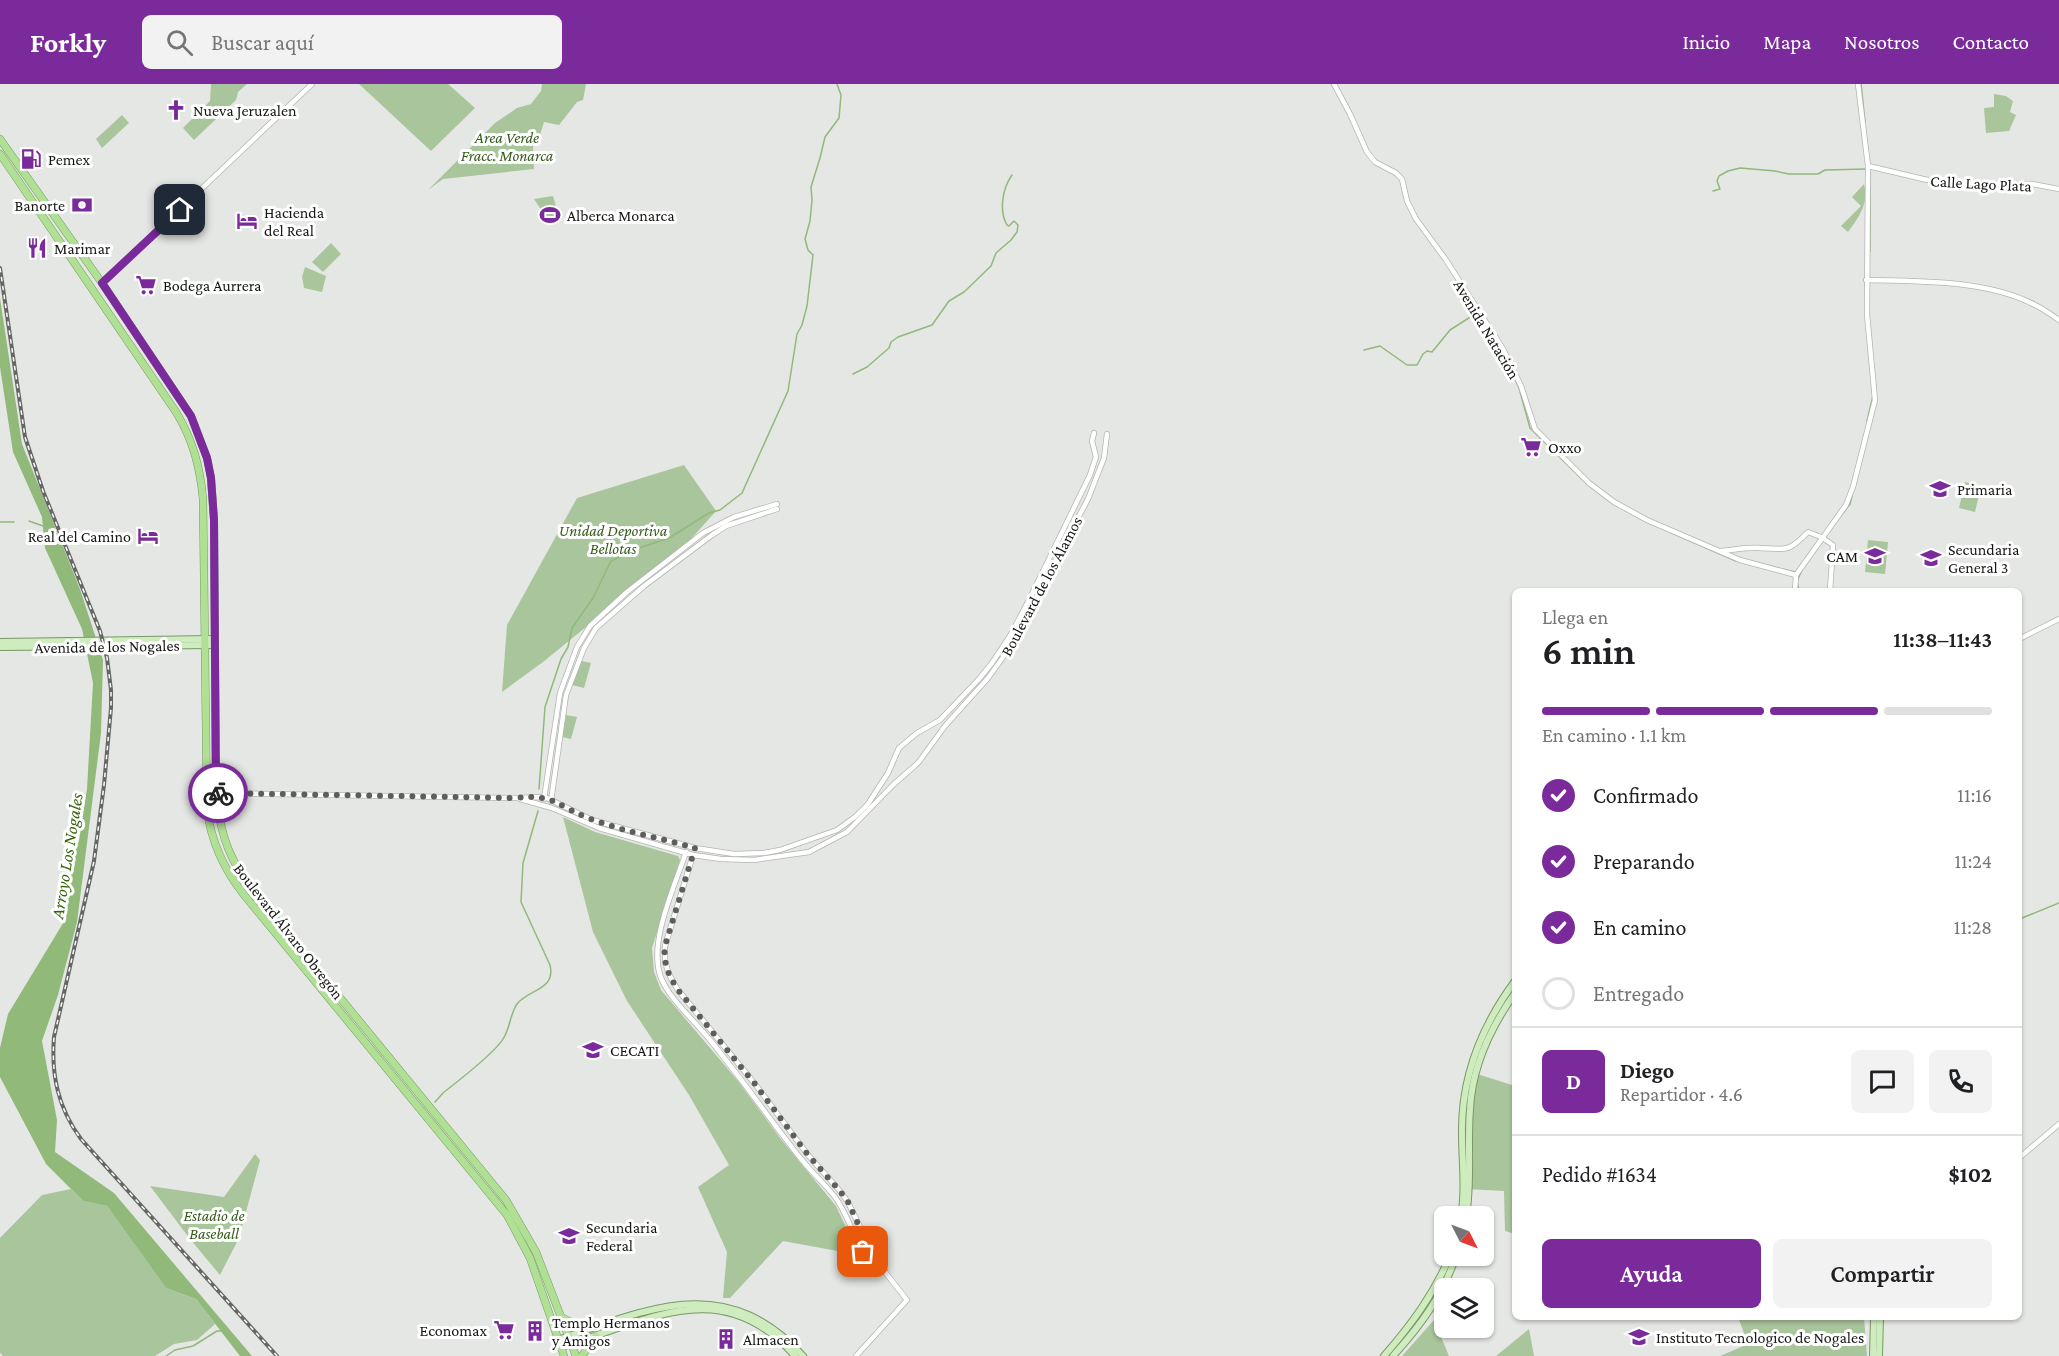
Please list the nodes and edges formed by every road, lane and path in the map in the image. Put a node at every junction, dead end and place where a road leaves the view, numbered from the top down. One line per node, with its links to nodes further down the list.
1 (312, 84): 9 (street)
2 (1334, 84): 15 (street, Avenida Natación)
3 (1858, 84): 6 (street)
4 (0, 139): 9 (highway, Boulevard Álvaro Obregón)
5 (0, 154): 23 (highway, Boulevard Álvaro Obregón)
6 (1868, 166): 7 (street, Calle Lago Plata); 8 (street)
7 (2059, 189)
8 (1866, 280): 10 (street); 14 (street)
9 (102, 283): 24 (highway, Boulevard Álvaro Obregón)
10 (2059, 320)
11 (1094, 433): 34 (street, Boulevard de los Álamos)
12 (1107, 434): 36 (street, Boulevard de los Álamos)
13 (777, 506): 17 (street)
14 (1821, 537): 15 (street); 16 (street); 19 (street)
15 (1720, 551): 16 (street, Avenida Natación)
16 (1796, 575): 18 (street)
17 (643, 584): 28 (street); 30 (street)
18 (1795, 588)
19 (1830, 588)
20 (2059, 618): 21 (street)
21 (2022, 636)
22 (0, 642): 25 (main road, Avenida de los Nogales)
23 (204, 642): 24 (main road, Avenida de los Nogales); 25 (main road, Avenida de los Nogales); 52 (highway, Boulevard Álvaro Obregón)
24 (214, 642): 27 (highway, Boulevard Álvaro Obregón)
25 (83, 644): 26 (main road, Avenida de los Nogales)
26 (0, 647)
27 (216, 793): 29 (street); 46 (highway, Boulevard Álvaro Obregón)
28 (544, 797): 29 (street, Boulevard de los Álamos); 30 (street, Boulevard de los Álamos); 31 (street)
29 (517, 798): 31 (street, Boulevard de los Álamos)
30 (551, 799): 32 (street); 33 (street, Boulevard de los Álamos)
31 (543, 805): 32 (street, Boulevard de los Álamos)
32 (550, 807): 35 (street, Boulevard de los Álamos)
33 (688, 846): 34 (street, Boulevard de los Álamos); 35 (street)
34 (695, 848): 36 (street)
35 (686, 853): 36 (street, Boulevard de los Álamos); 45 (street)
36 (693, 855): 45 (street)
37 (1512, 985): 41 (main road)
38 (1512, 998): 42 (main road)
39 (2059, 1124): 40 (street)
40 (2022, 1155)
41 (1462, 1206)
42 (1467, 1206)
43 (1446, 1266): 60 (main road)
44 (1452, 1266): 61 (main road)
45 (885, 1272): 59 (street)
46 (562, 1318): 49 (highway); 50 (highway, Boulevard Álvaro Obregón)
47 (1874, 1320): 62 (main road)
48 (1880, 1320): 63 (main road)
49 (593, 1327): 50 (main road); 58 (main road)
50 (569, 1336): 52 (main road); 53 (highway, Boulevard Álvaro Obregón)
51 (596, 1336): 53 (main road); 56 (highway); 57 (main road)
52 (560, 1343): 53 (main road); 54 (highway, Boulevard Álvaro Obregón)
53 (571, 1344): 55 (highway, Boulevard Álvaro Obregón)
54 (564, 1356)
55 (576, 1356)
56 (582, 1356)
57 (795, 1356)
58 (803, 1356)
59 (856, 1356)
60 (1384, 1356)
61 (1393, 1356)
62 (1873, 1356)
63 (1879, 1356)

